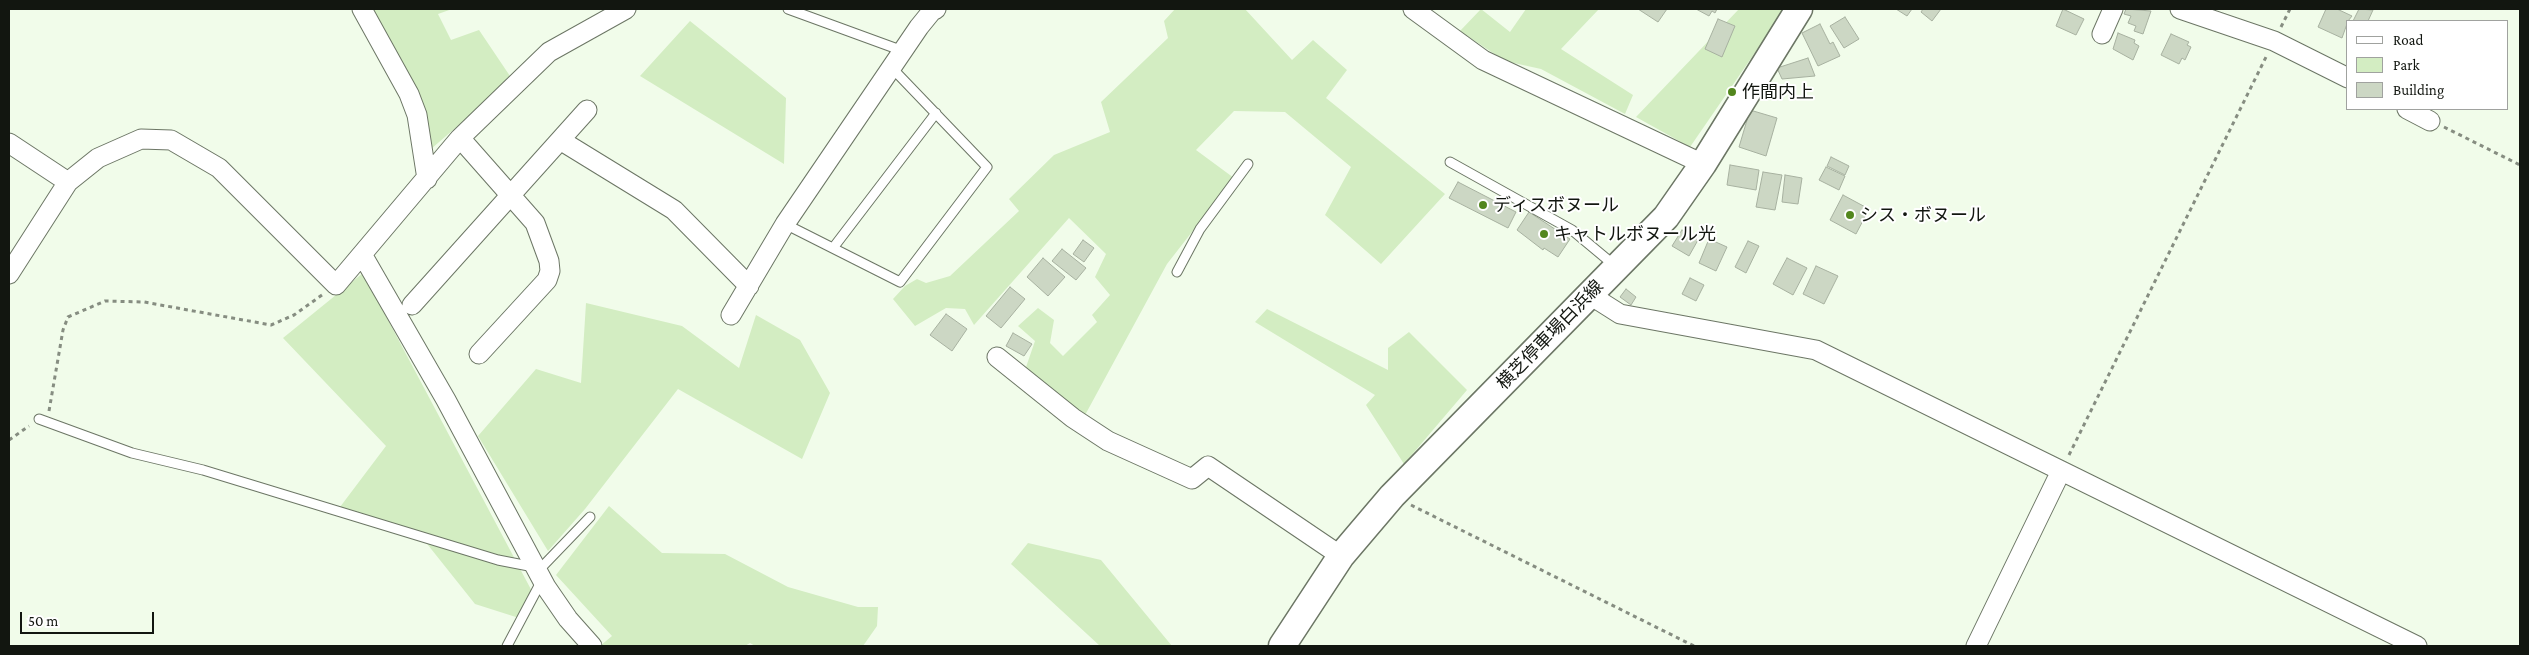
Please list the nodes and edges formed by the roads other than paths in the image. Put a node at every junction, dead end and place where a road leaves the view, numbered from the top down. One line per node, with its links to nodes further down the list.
1 (362, 9): 23 (street)
2 (626, 9): 17 (street)
3 (788, 9): 10 (lane)
4 (931, 9): 10 (street)
5 (1413, 9): 22 (street)
6 (1799, 9): 22 (main road, 横芝停車場白浜線)
7 (2113, 9): 9 (street)
8 (2180, 9): 12 (street)
9 (2102, 34)
10 (903, 51): 11 (street)
11 (892, 68): 15 (lane); 26 (street)
12 (2346, 77)
13 (587, 110): 18 (street)
14 (2409, 110): 16 (street)
15 (936, 113): 27 (lane); 27 (lane)
16 (2430, 121)
17 (460, 138): 23 (street); 25 (street)
18 (560, 140): 25 (street); 32 (street)
19 (9, 144): 24 (street)
20 (1450, 162): 29 (lane)
21 (1248, 164): 30 (lane)
22 (1703, 164): 29 (main road, 横芝停車場白浜線)
23 (427, 179): 28 (street)
24 (68, 182): 28 (street); 31 (street)
25 (512, 194): 34 (street); 36 (street)
26 (785, 224): 27 (lane); 32 (street)
27 (833, 248)
28 (363, 256): 42 (street)
29 (1617, 267): 33 (main road, 横芝停車場白浜線)
30 (1177, 272)
31 (9, 274)
32 (748, 286): 35 (street)
33 (1590, 295): 39 (street); 41 (main road, 横芝停車場白浜線)
34 (412, 305)
35 (731, 315)
36 (479, 354)
37 (997, 357): 41 (street)
38 (38, 419): 42 (lane)
39 (2061, 471): 46 (street); 47 (street)
40 (590, 517): 42 (lane)
41 (1341, 556): 45 (main road, 横芝停車場白浜線)
42 (539, 573): 43 (lane); 44 (street)
43 (507, 646)
44 (592, 646)
45 (1282, 646)
46 (1976, 646)
47 (2417, 646)

